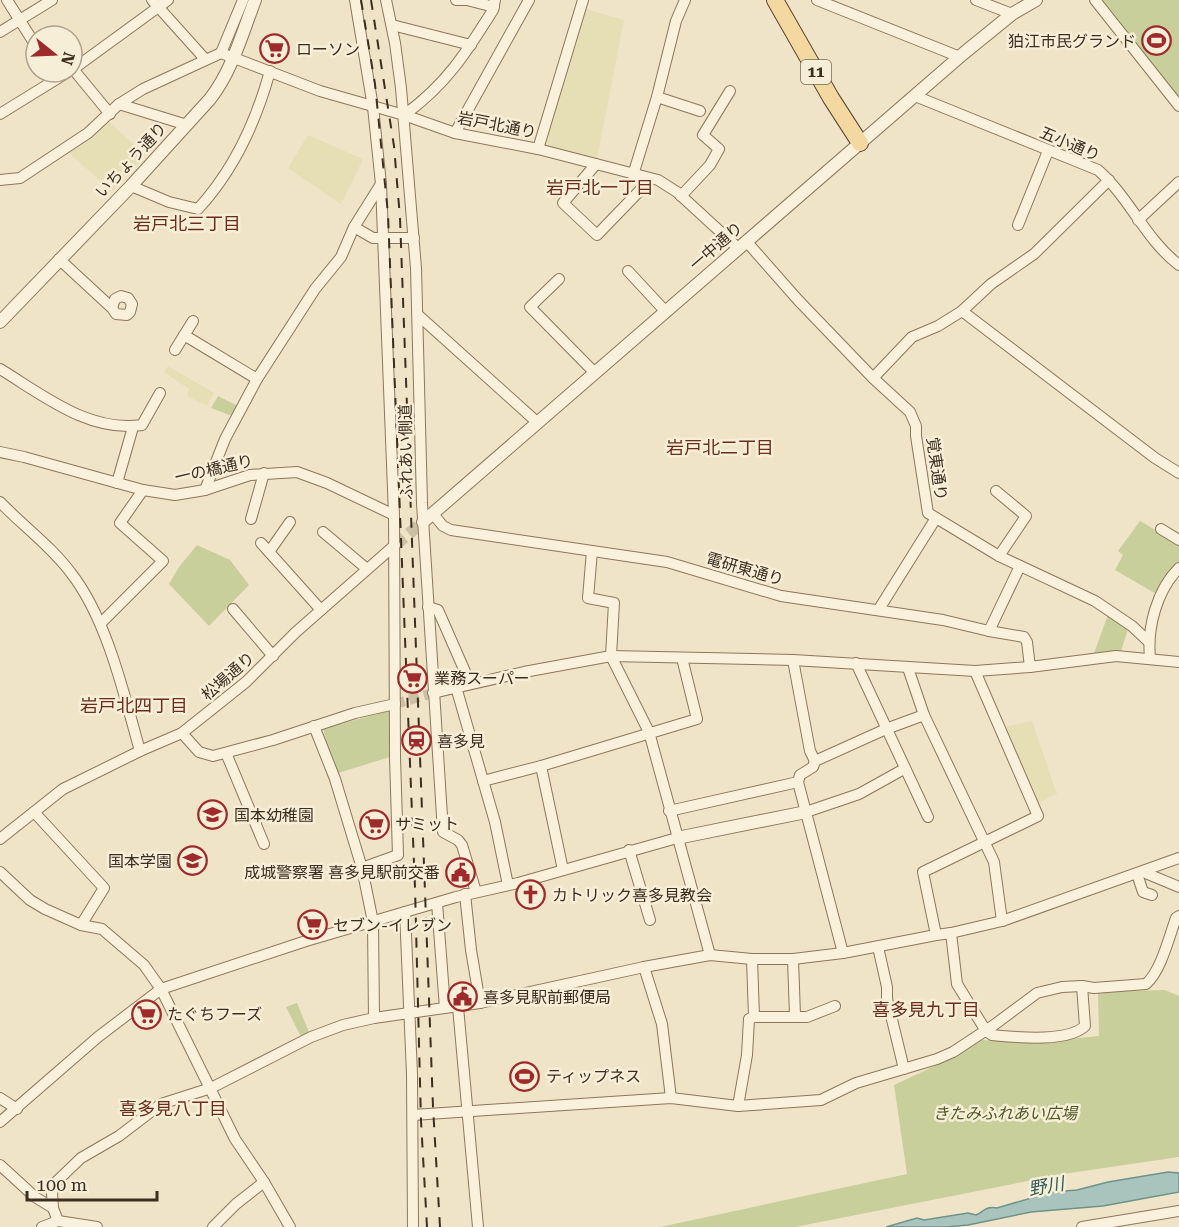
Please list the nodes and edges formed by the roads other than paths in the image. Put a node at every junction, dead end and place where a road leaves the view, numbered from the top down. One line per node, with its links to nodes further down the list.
1 (7, 0): 20 (street)
2 (52, 0): 20 (street)
3 (168, 0): 17 (street)
4 (243, 0): 25 (street)
5 (255, 0): 25 (street, いちょう通り)
6 (355, 0): 37 (street, ふれあい側道)
7 (386, 0): 21 (street, ふれあい側道)
8 (456, 0): 18 (street)
9 (529, 0): 43 (street)
10 (583, 0): 45 (street)
11 (685, 0): 34 (street)
12 (775, 0): 44 (main road, 11)
13 (817, 0): 26 (street)
14 (976, 0): 19 (street)
15 (1036, 0): 19 (street, 一中通り)
16 (1095, 0): 36 (street)
17 (155, 3): 27 (street); 28 (street)
18 (494, 4): 24 (street)
19 (1012, 14): 26 (street, 一中通り)
20 (20, 20): 22 (street); 23 (street)
21 (392, 25): 24 (street); 41 (street, ふれあい側道)
22 (24, 26)
23 (0, 32)
24 (471, 45): 41 (street)
25 (227, 55): 27 (street); 29 (street, 岩戸北通り); 42 (street, いちょう通り)
26 (960, 57): 33 (street, 一中通り)
27 (206, 59): 35 (street)
28 (84, 60)
29 (270, 71): 37 (street, 岩戸北通り); 54 (street)
30 (43, 84): 39 (street)
31 (83, 84): 40 (street)
32 (730, 90): 38 (street)
33 (915, 96): 44 (street, 一中通り); 46 (street, 五小通り)
34 (657, 97): 38 (street); 48 (street)
35 (119, 104): 40 (street); 42 (street)
36 (1179, 106)
37 (373, 107): 41 (street, 岩戸北通り); 53 (street, ふれあい側道)
38 (708, 113): 55 (street)
39 (0, 114)
40 (110, 114): 50 (street)
41 (404, 116): 43 (street, 岩戸北通り); 60 (street, ふれあい側道)
42 (187, 125): 54 (street, いちょう通り)
43 (455, 133): 45 (street, 岩戸北通り)
44 (860, 143): 61 (street, 一中通り)
45 (538, 149): 47 (street, 岩戸北通り)
46 (1048, 151): 51 (street, 五小通り); 57 (street)
47 (596, 164): 48 (street, 岩戸北通り); 49 (street)
48 (633, 175): 49 (street, 岩戸北通り)
49 (651, 179): 55 (street, 岩戸北通り)
50 (0, 180)
51 (1109, 180): 56 (street, 五小通り); 67 (street)
52 (1179, 182): 56 (street)
53 (381, 184): 58 (street); 59 (street, ふれあい側道)
54 (131, 186): 62 (street, いちょう通り)
55 (681, 196): 61 (street, 岩戸北通り)
56 (1138, 220): 63 (street, 五小通り)
57 (1018, 225)
58 (354, 227): 59 (street); 77 (street)
59 (383, 238): 60 (street); 89 (street, ふれあい側道)
60 (414, 238): 69 (street, ふれあい側道)
61 (742, 245): 68 (street, 一中通り); 76 (street, 覚東通り)
62 (59, 259): 66 (street); 71 (street, いちょう通り)
63 (1179, 265)
64 (628, 272): 68 (street)
65 (559, 279): 75 (street)
66 (112, 308)
67 (962, 311): 76 (street); 82 (street)
68 (666, 312): 75 (street, 一中通り)
69 (418, 315): 79 (street); 90 (street, ふれあい側道)
70 (193, 321): 72 (street)
71 (0, 322)
72 (184, 335): 73 (street); 77 (street)
73 (175, 350)
74 (0, 369): 80 (street)
75 (595, 373): 79 (street, 一中通り)
76 (873, 378): 91 (street, 覚東通り)
77 (256, 379): 86 (street)
78 (160, 393): 80 (street)
79 (538, 423): 90 (street, 一中通り)
80 (133, 427): 84 (street)
81 (0, 452): 84 (street, 一の橋通り)
82 (1179, 472)
83 (264, 473): 86 (street, 一の橋通り); 89 (street, 一の橋通り); 92 (street)
84 (117, 483): 85 (street, 一の橋通り)
85 (143, 490): 86 (street, 一の橋通り); 109 (street)
86 (205, 490)
87 (996, 491): 101 (street)
88 (0, 502): 109 (street)
89 (394, 515): 98 (street, ふれあい側道)
90 (428, 518): 99 (street, 電研東通り); 105 (street, ふれあい側道)
91 (936, 518): 101 (street, 覚東通り); 107 (street)
92 (250, 519)
93 (290, 522): 100 (street)
94 (1161, 529): 96 (street)
95 (322, 532): 104 (street)
96 (1179, 540)
97 (261, 543): 100 (street)
98 (395, 545): 104 (street, 松場通り); 125 (street, ふれあい側道)
99 (592, 551): 107 (street, 電研東通り); 113 (street)
100 (269, 552): 108 (street)
101 (999, 556): 102 (street, 覚東通り)
102 (1020, 566): 110 (street); 111 (street, 覚東通り)
103 (1179, 568): 111 (street)
104 (367, 569): 108 (street, 松場通り)
105 (428, 607): 122 (street); 124 (street, ふれあい側道)
106 (232, 609): 112 (street)
107 (879, 609): 110 (street, 電研東通り)
108 (321, 610): 112 (street, 松場通り)
109 (101, 623): 131 (street)
110 (989, 631): 119 (street, 電研東通り)
111 (1148, 642): 115 (street)
112 (273, 656): 130 (street, 松場通り)
113 (611, 657): 114 (street); 122 (street); 129 (street)
114 (682, 658): 116 (street); 129 (street)
115 (1150, 658): 117 (street); 119 (street)
116 (793, 660): 118 (street); 133 (street)
117 (1179, 662)
118 (856, 663): 120 (street); 128 (street)
119 (1030, 667): 121 (street)
120 (908, 668): 121 (street); 126 (street)
121 (975, 671): 144 (street)
122 (470, 683): 123 (street)
123 (456, 687): 124 (street); 136 (street)
124 (433, 693): 154 (street, ふれあい側道)
125 (395, 704): 127 (street); 148 (street, ふれあい側道)
126 (924, 715): 128 (street); 144 (street)
127 (314, 726): 132 (street); 148 (street)
128 (886, 729): 133 (street); 135 (street)
129 (649, 732): 134 (street); 138 (street)
130 (182, 733): 131 (street, 松場通り); 132 (street)
131 (140, 751): 139 (street, 松場通り)
132 (225, 753): 145 (street)
133 (815, 761): 137 (street)
134 (541, 766): 136 (street); 149 (street)
135 (904, 769): 140 (street); 141 (street)
136 (483, 781): 152 (street)
137 (798, 782): 138 (street); 140 (street)
138 (669, 811): 142 (street)
139 (34, 812): 143 (street, 松場通り); 162 (street)
140 (806, 812): 142 (street); 166 (street)
141 (928, 817)
142 (677, 838): 146 (street); 167 (street)
143 (0, 839)
144 (984, 842): 160 (street); 164 (street)
145 (264, 844)
146 (629, 850): 149 (street); 159 (street)
147 (1179, 858): 151 (street)
148 (362, 868): 161 (street)
149 (563, 870): 152 (street)
150 (0, 872): 162 (street)
151 (1140, 873): 153 (street); 155 (street); 160 (street)
152 (508, 885): 154 (street)
153 (1179, 887)
154 (471, 893): 156 (street); 173 (street)
155 (1152, 895)
156 (437, 903): 157 (street); 176 (street)
157 (405, 912): 161 (street); 177 (street)
158 (1179, 916): 171 (street)
159 (650, 920)
160 (1002, 921): 163 (street)
161 (373, 922): 172 (street); 180 (street)
162 (81, 925): 172 (street)
163 (951, 933): 164 (street); 181 (street)
164 (936, 934): 165 (street)
165 (878, 947): 166 (street); 182 (street)
166 (843, 953): 169 (street)
167 (711, 955): 168 (street); 170 (street)
168 (752, 959): 169 (street); 178 (street)
169 (793, 959): 179 (street)
170 (644, 967): 173 (street); 185 (street)
171 (1082, 986): 181 (street); 181 (street)
172 (161, 989): 183 (street); 187 (street)
173 (480, 1004): 175 (street)
174 (835, 1006): 179 (street)
175 (458, 1007): 176 (street); 188 (street)
176 (445, 1008): 177 (street)
177 (409, 1012): 180 (street); 189 (street)
178 (754, 1017): 179 (street); 186 (street)
179 (795, 1017)
180 (374, 1018): 183 (street)
181 (986, 1031): 182 (street)
182 (904, 1069): 186 (street)
183 (211, 1089): 192 (street); 193 (street)
184 (0, 1098): 187 (street)
185 (670, 1098): 186 (street); 188 (street)
186 (738, 1106)
187 (17, 1109): 190 (street)
188 (468, 1112): 189 (street); 201 (street)
189 (413, 1115): 200 (street)
190 (0, 1122)
191 (0, 1165): 193 (street)
192 (264, 1182): 198 (street); 199 (street)
193 (53, 1208): 195 (street)
194 (1179, 1211): 202 (street)
195 (58, 1221): 196 (street); 197 (street)
196 (42, 1227)
197 (97, 1227)
198 (213, 1227)
199 (290, 1227)
200 (413, 1227)
201 (478, 1227)
202 (1082, 1227)

